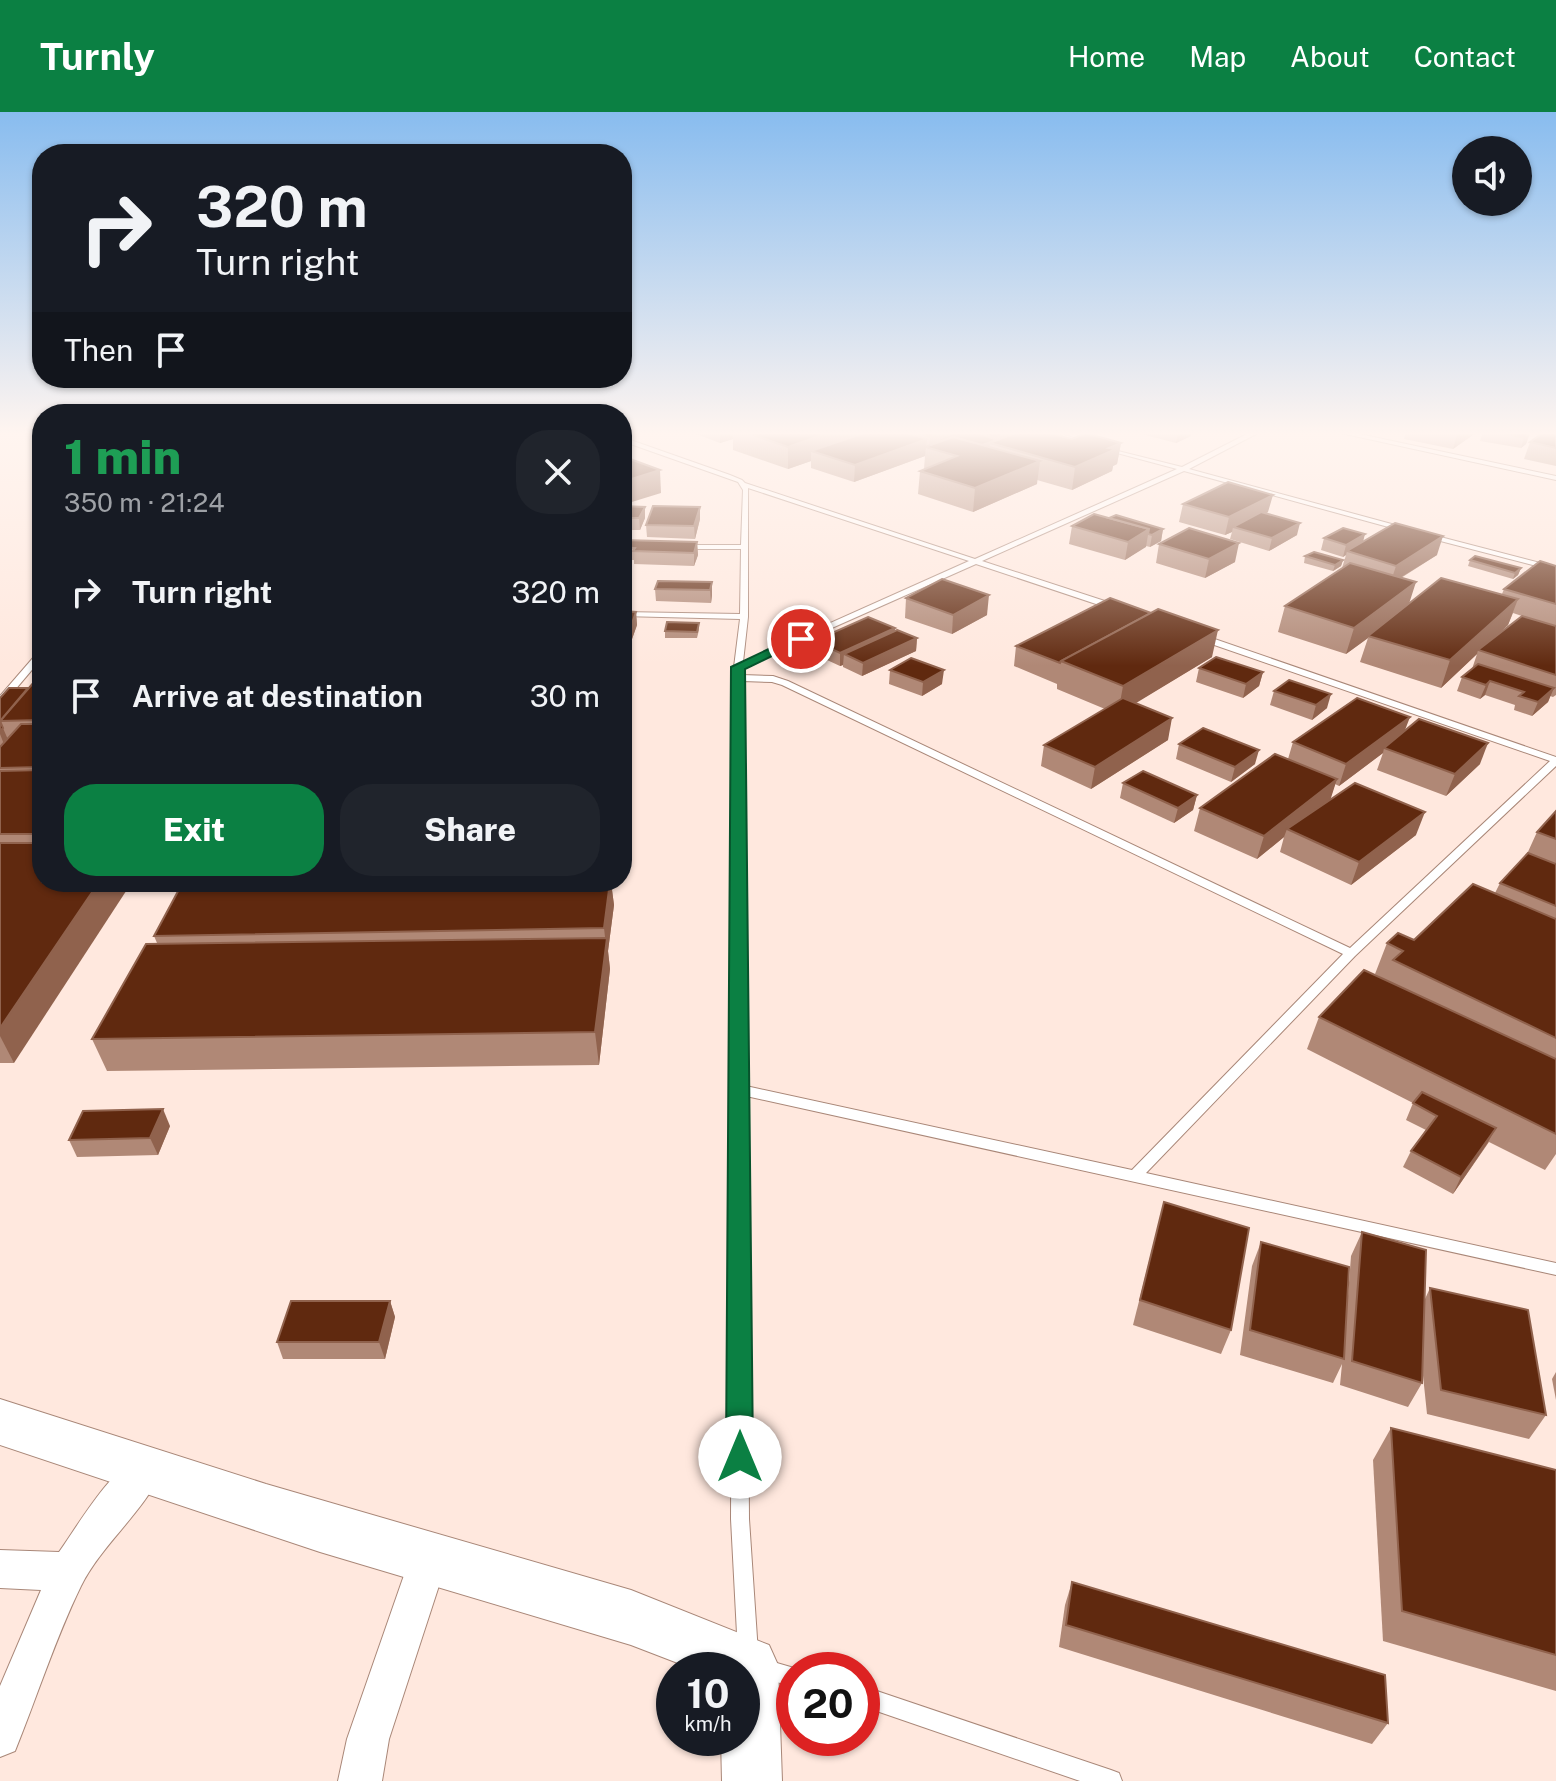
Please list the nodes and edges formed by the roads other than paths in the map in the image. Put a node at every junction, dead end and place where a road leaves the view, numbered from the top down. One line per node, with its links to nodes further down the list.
1 (745, 510): 6 (lane)
2 (822, 510): 7 (lane)
3 (1090, 510): 7 (lane)
4 (1336, 510): 8 (lane)
5 (668, 547): 6 (lane)
6 (745, 547): 11 (lane)
7 (976, 560): 9 (lane); 14 (lane)
8 (1556, 569)
9 (1125, 611)
10 (632, 614): 11 (lane)
11 (744, 617): 14 (lane)
12 (1184, 632): 16 (lane)
13 (32, 665): 15 (lane)
14 (739, 673): 17 (lane); 18 (lane)
15 (0, 702)
16 (1556, 760): 17 (lane)
17 (1351, 953): 19 (lane)
18 (741, 1090): 19 (lane); 26 (lane)
19 (1134, 1177): 20 (lane)
20 (1556, 1269)
21 (0, 1422): 22 (street)
22 (144, 1471): 23 (street); 25 (street)
23 (429, 1558): 26 (street); 29 (street)
24 (0, 1569): 25 (street)
25 (68, 1572): 28 (street)
26 (772, 1671): 30 (street)
27 (880, 1702): 31 (lane)
28 (0, 1736)
29 (360, 1781)
30 (752, 1781)
31 (1111, 1781)

